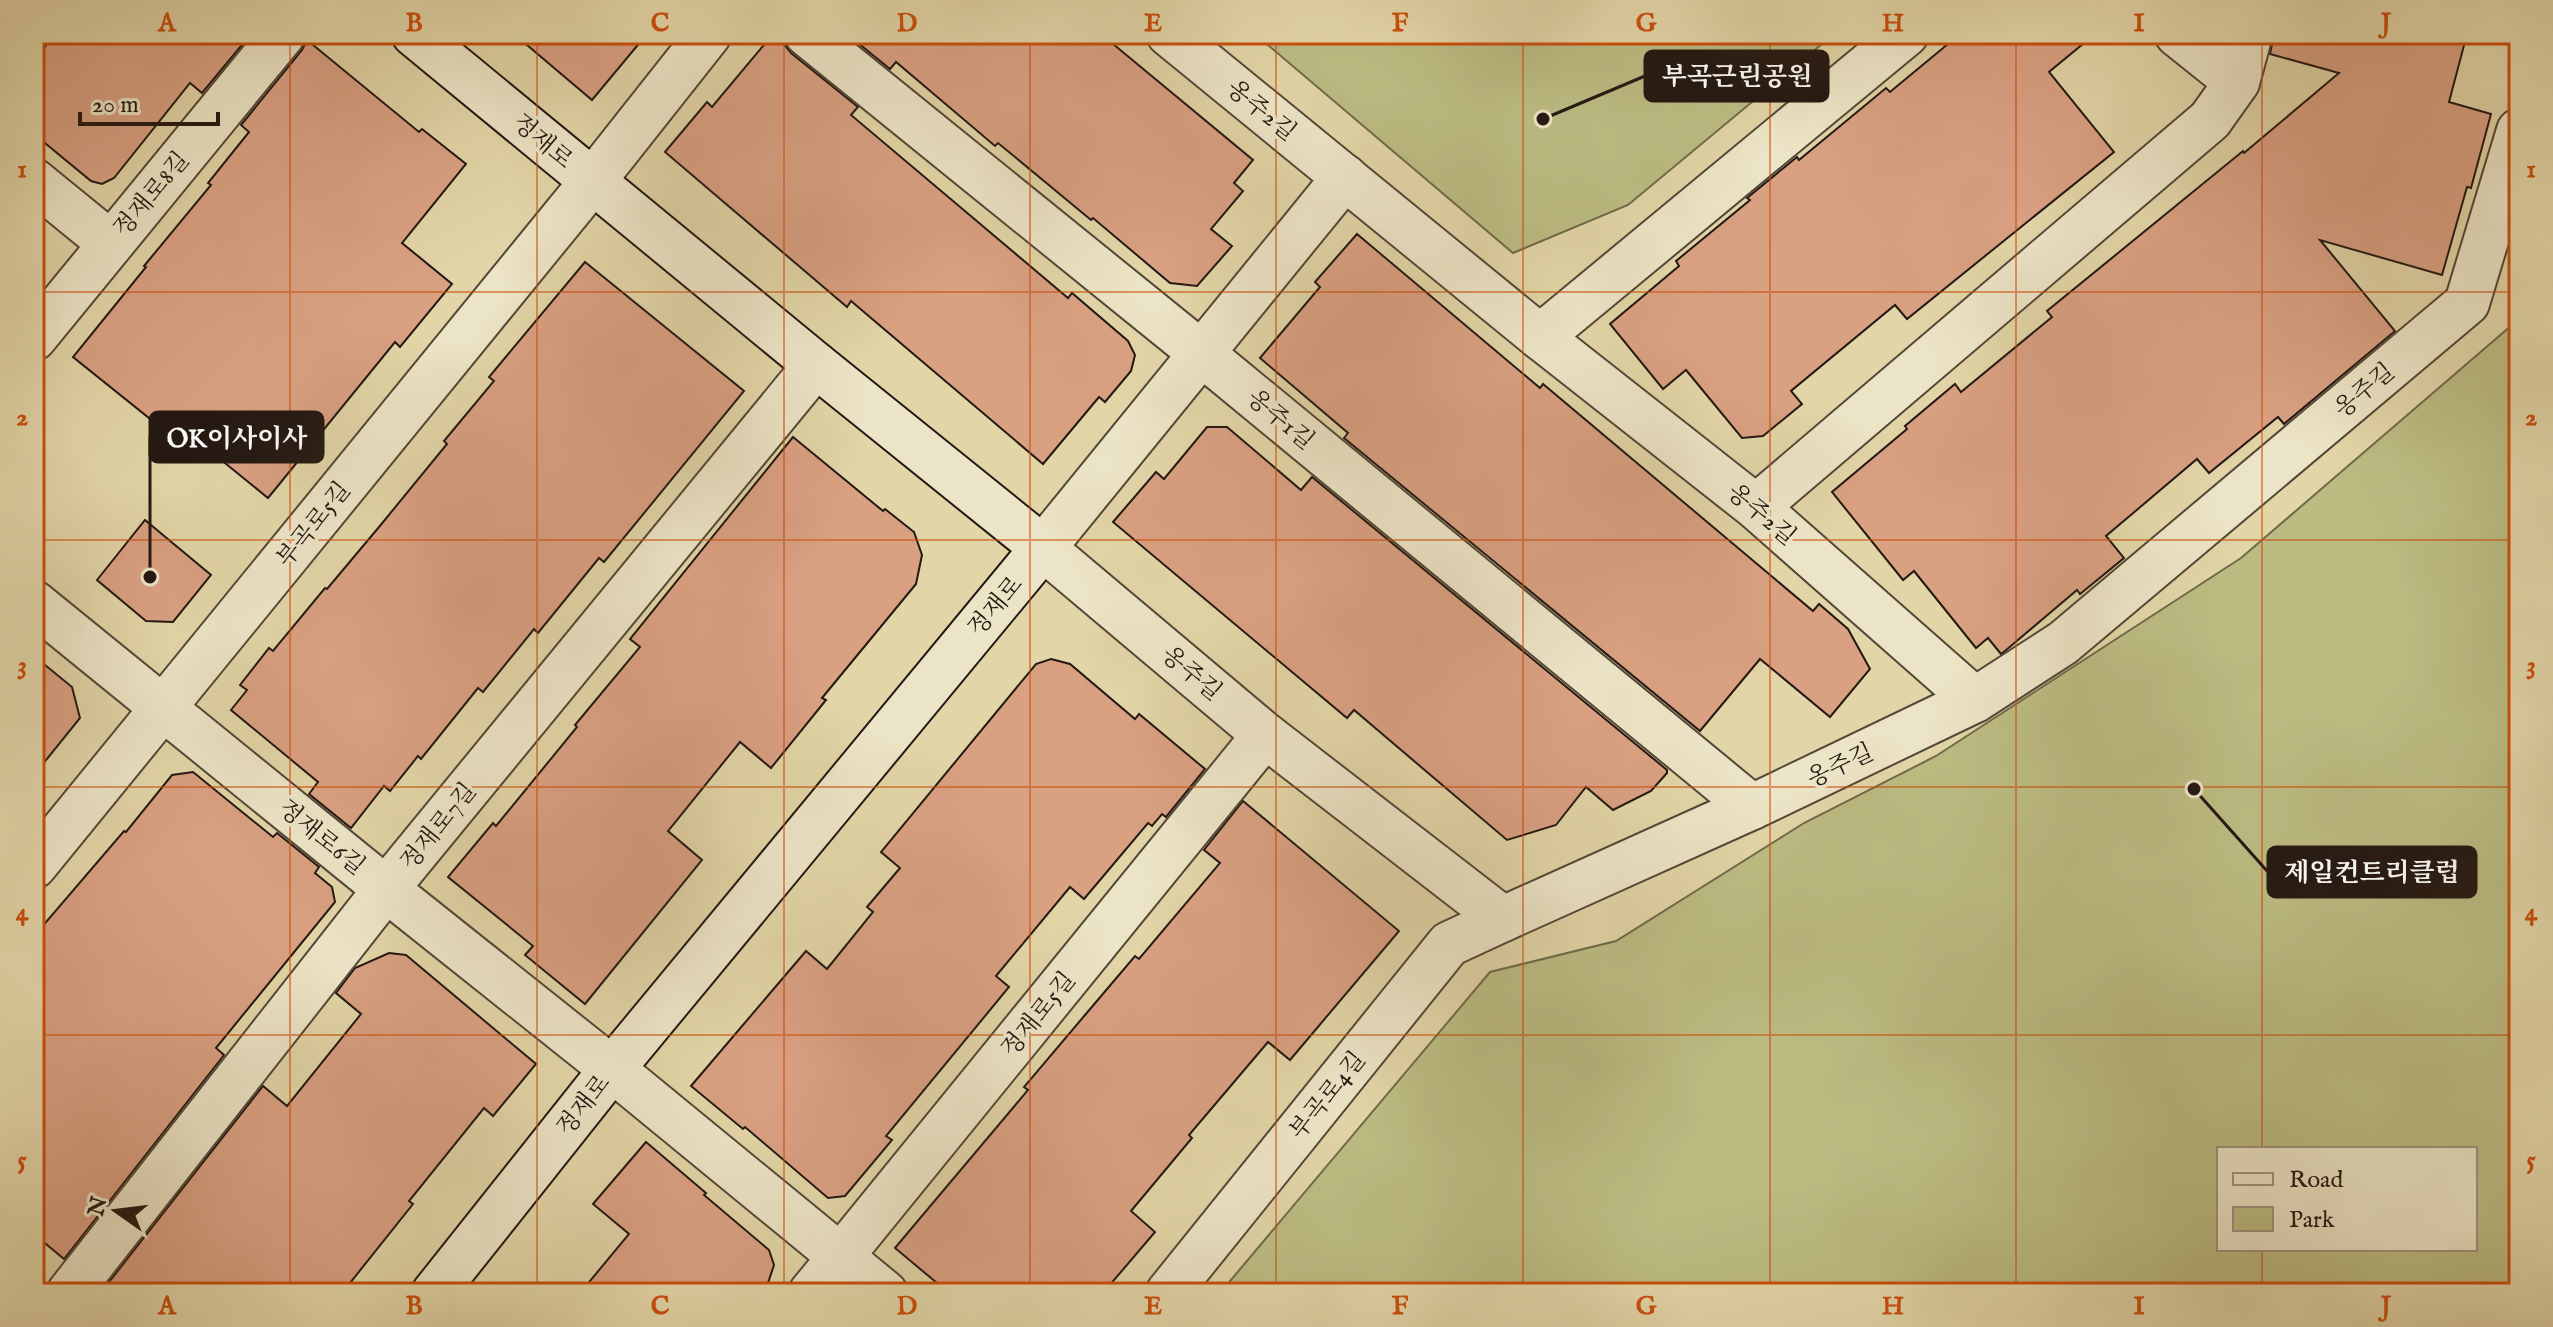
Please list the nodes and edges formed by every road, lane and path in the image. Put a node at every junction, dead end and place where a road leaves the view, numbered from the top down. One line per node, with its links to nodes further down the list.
1 (283, 34): 14 (street, 정재로8길)
2 (414, 34): 13 (street, 정재로)
3 (709, 34): 13 (street)
4 (807, 34): 17 (street, 옹주1길)
5 (1169, 34): 11 (street, 옹주2길)
6 (1906, 34): 15 (street)
7 (2177, 34): 9 (street)
8 (2250, 34): 9 (street)
9 (2237, 82): 19 (street)
10 (2519, 131): 22 (street, 옹주길)
11 (1345, 177): 15 (street, 옹주2길); 17 (street)
12 (34, 181): 14 (street, 정재로8길)
13 (592, 182): 18 (street, 정재로); 23 (street, 부곡로5길)
14 (110, 243): 16 (street, 정재로8길)
15 (1540, 337): 19 (street, 옹주2길)
16 (34, 338)
17 (1201, 353): 20 (street); 25 (street, 옹주1길)
18 (816, 365): 20 (street, 정재로); 27 (street, 정재로7길)
19 (1756, 507): 22 (street, 옹주2길)
20 (1043, 548): 24 (street, 옹주길); 29 (street, 정재로)
21 (34, 603): 23 (street, 정재로6길)
22 (1975, 700): 25 (street, 옹주길)
23 (163, 708): 26 (street, 부곡로5길); 27 (street, 정재로6길)
24 (1265, 735): 28 (street, 옹주길); 30 (street, 정재로5길)
25 (1752, 807): 28 (street, 옹주길)
26 (34, 866)
27 (386, 889): 29 (street, 정재로6길); 31 (street, 정재로7길)
28 (1503, 919): 35 (street, 부곡로4길)
29 (612, 1069): 30 (street, 정재로6길); 32 (street, 정재로)
30 (841, 1257): 33 (street, 정재로5길); 34 (street, 정재로6길)
31 (69, 1293)
32 (434, 1293)
33 (811, 1293)
34 (885, 1293)
35 (1168, 1293)

